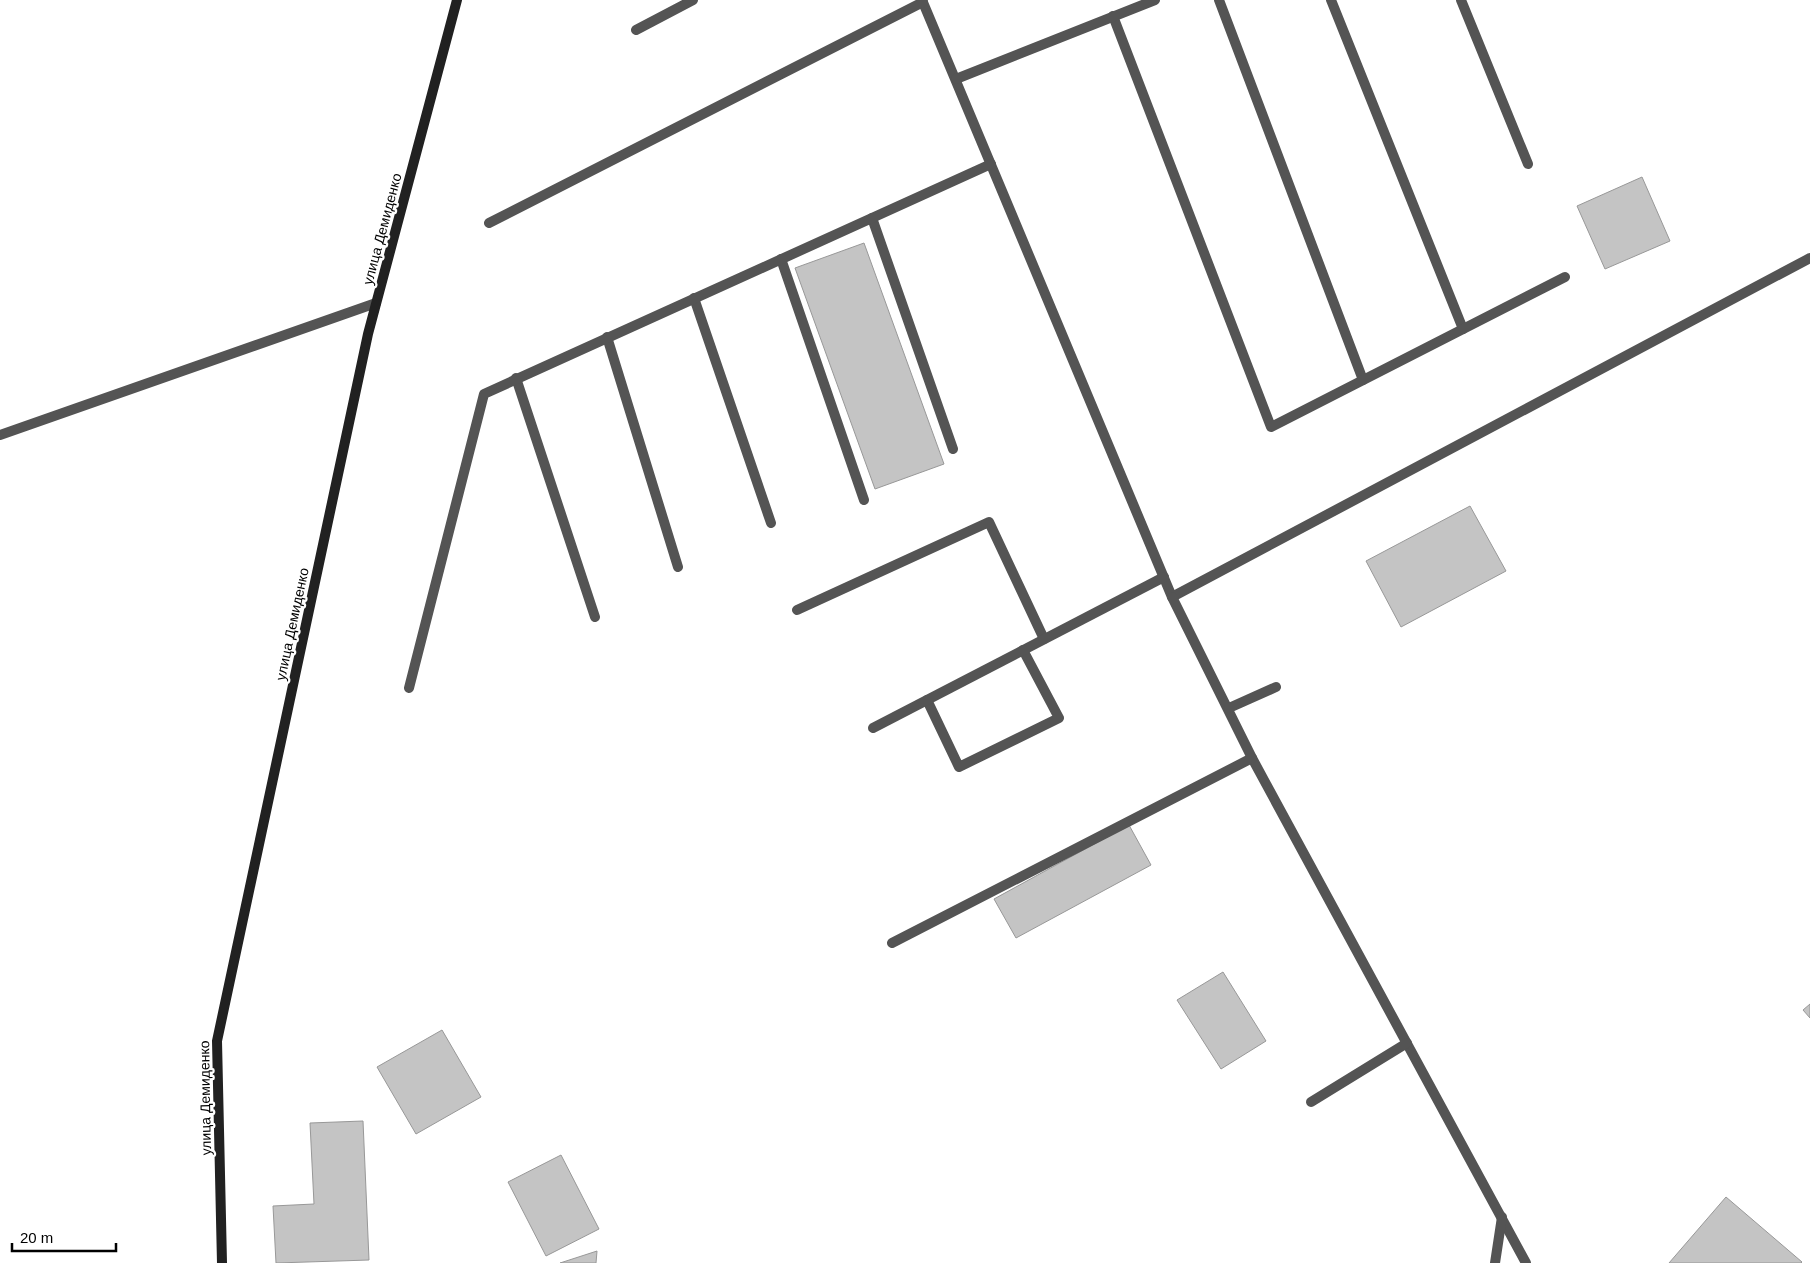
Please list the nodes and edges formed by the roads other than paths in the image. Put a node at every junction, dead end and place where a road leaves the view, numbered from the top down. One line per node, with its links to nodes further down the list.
1 (457, 0): 19 (main road, улица Демиденко)
2 (693, 0): 9 (lane)
3 (1154, 0): 8 (lane)
4 (1218, 0): 23 (lane)
5 (1331, 0): 20 (lane)
6 (1461, 0): 12 (lane)
7 (923, 1): 10 (lane); 14 (lane)
8 (1113, 16): 10 (lane); 23 (lane)
9 (636, 30)
10 (956, 79): 11 (lane)
11 (991, 164): 13 (lane); 29 (lane)
12 (1528, 164)
13 (872, 218): 16 (lane); 25 (lane)
14 (489, 223)
15 (1810, 258): 30 (lane)
16 (781, 259): 18 (lane); 26 (lane)
17 (1565, 277): 20 (lane)
18 (694, 298): 21 (lane); 27 (lane)
19 (376, 303): 24 (lane); 45 (main road, улица Демиденко)
20 (1463, 329): 23 (lane)
21 (607, 337): 22 (lane); 28 (lane)
22 (516, 378): 32 (lane); 36 (lane)
23 (1363, 380)
24 (0, 435)
25 (953, 449)
26 (864, 500)
27 (771, 523)
28 (678, 567)
29 (1164, 577): 30 (lane); 33 (lane)
30 (1172, 597): 38 (lane)
31 (797, 610): 33 (lane)
32 (594, 617)
33 (1044, 639): 34 (lane)
34 (1023, 650): 37 (lane); 37 (lane)
35 (1276, 687): 38 (lane)
36 (409, 688)
37 (927, 700): 39 (lane)
38 (1229, 708): 40 (lane)
39 (873, 728)
40 (1252, 758): 41 (lane); 42 (lane)
41 (892, 943)
42 (1407, 1043): 43 (lane); 44 (lane)
43 (1311, 1102)
44 (1502, 1216): 46 (lane); 47 (lane)
45 (222, 1263)
46 (1495, 1263)
47 (1526, 1263)

